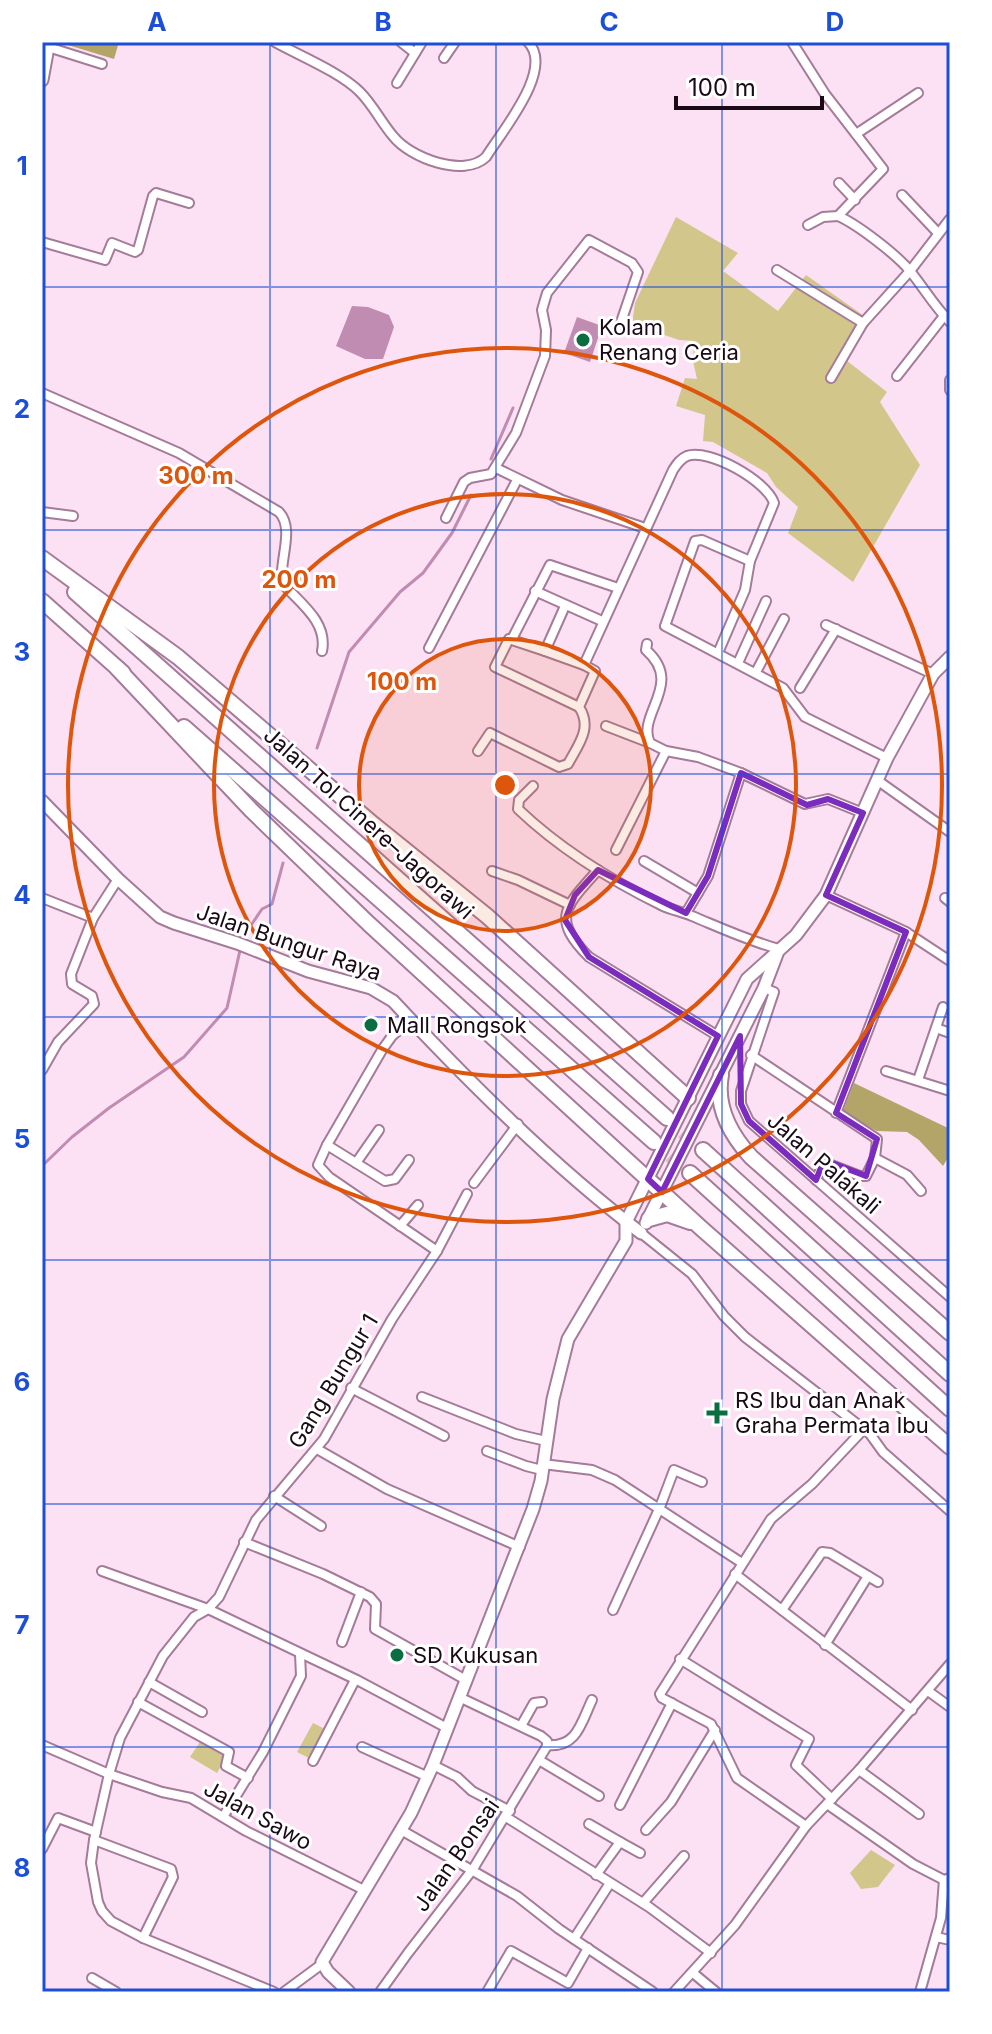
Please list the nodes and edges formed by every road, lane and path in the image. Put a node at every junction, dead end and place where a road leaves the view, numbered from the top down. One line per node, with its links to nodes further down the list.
1 (275, 42): 8 (street)
2 (401, 42): 9 (street)
3 (422, 42): 9 (street)
4 (455, 42): 10 (street)
5 (528, 42): 8 (street)
6 (792, 42): 15 (street)
7 (47, 44): 11 (street); 12 (street)
8 (292, 46)
9 (415, 53): 13 (street)
10 (444, 58)
11 (102, 64)
12 (42, 80)
13 (397, 83)
14 (918, 93): 15 (street)
15 (856, 134): 18 (street)
16 (839, 183): 18 (street)
17 (902, 195): 23 (street)
18 (855, 200): 20 (street)
19 (189, 203): 24 (street)
20 (838, 216): 22 (street); 26 (street)
21 (950, 219): 23 (street)
22 (808, 225)
23 (938, 233): 26 (street)
24 (42, 242)
25 (777, 270): 28 (street)
26 (910, 271): 27 (street); 28 (street)
27 (948, 320): 30 (street)
28 (863, 323): 31 (street)
29 (619, 328): 35 (street)
30 (897, 376)
31 (831, 378)
32 (950, 380): 33 (street)
33 (950, 390)
34 (42, 393): 55 (street)
35 (496, 468): 36 (street); 39 (street)
36 (517, 480): 40 (street); 54 (street)
37 (42, 512): 38 (street)
38 (73, 516)
39 (446, 518)
40 (645, 528): 42 (street); 43 (street)
41 (42, 560): 104 (highway); 106 (highway, Jalan Tol Cinere–Jagorawi)
42 (750, 561): 57 (street); 57 (street)
43 (618, 588): 44 (street); 49 (street)
44 (535, 591): 47 (street); 52 (street)
45 (42, 601): 61 (highway)
46 (766, 601): 59 (street)
47 (565, 606): 49 (street); 56 (street)
48 (784, 619): 62 (street)
49 (602, 621): 60 (street)
50 (826, 625): 51 (street)
51 (836, 629): 63 (street); 64 (street)
52 (512, 639): 56 (street); 65 (street)
53 (647, 644): 67 (street)
54 (429, 648)
55 (322, 651)
56 (545, 651): 60 (street)
57 (718, 653): 59 (street)
58 (950, 657): 63 (street)
59 (738, 663): 62 (street)
60 (584, 665): 65 (street)
61 (117, 668): 109 (highway); 116 (highway)
62 (756, 672): 70 (street)
63 (933, 674): 70 (street)
64 (800, 688)
65 (579, 707): 68 (street)
66 (606, 726): 67 (street)
67 (650, 743): 69 (street)
68 (478, 751)
69 (666, 751): 71 (street); 77 (street)
70 (887, 758): 72 (street)
71 (741, 773): 75 (street); 82 (street)
72 (877, 780): 75 (street); 76 (street)
73 (533, 786): 79 (street)
74 (42, 801): 81 (street, Jalan Bungur Raya)
75 (863, 813): 83 (street)
76 (950, 832)
77 (616, 850)
78 (644, 861): 82 (street)
79 (598, 870): 85 (street); 86 (street)
80 (492, 871): 85 (street)
81 (118, 879): 87 (street); 94 (street, Jalan Bungur Raya)
82 (698, 893): 86 (street)
83 (826, 895): 88 (street); 89 (street)
84 (42, 898): 87 (street)
85 (570, 905): 97 (street)
86 (686, 913): 89 (street)
87 (93, 918): 99 (street)
88 (906, 932): 90 (street); 105 (street)
89 (779, 949): 91 (street); 92 (street)
90 (950, 961)
91 (747, 979): 92 (street); 97 (street)
92 (764, 988): 98 (street, Jalan Palakali); 101 (street)
93 (943, 1007): 95 (street)
94 (411, 1020): 107 (street, Jalan Bungur Raya); 110 (street)
95 (936, 1028): 96 (street); 102 (street)
96 (950, 1033)
97 (718, 1036): 104 (street)
98 (751, 1055): 105 (street); 117 (street, Jalan Palakali)
99 (43, 1064)
100 (886, 1071): 102 (street)
101 (721, 1075): 120 (street); 131 (highway)
102 (918, 1080): 103 (street)
103 (950, 1091)
104 (688, 1098): 116 (street)
105 (836, 1113): 112 (street)
106 (667, 1118)
107 (518, 1124): 118 (street); 124 (street, Jalan Bungur Raya)
108 (379, 1130): 114 (street)
109 (654, 1142)
110 (327, 1145): 114 (street); 125 (street)
111 (703, 1150): 132 (highway)
112 (875, 1158): 117 (street); 119 (street)
113 (409, 1160): 114 (street)
114 (356, 1163)
115 (690, 1173): 135 (highway)
116 (648, 1179): 120 (highway); 124 (street)
117 (816, 1180): 130 (street, Jalan Palakali)
118 (474, 1183)
119 (921, 1191)
120 (662, 1192): 123 (street); 126 (highway)
121 (467, 1194): 129 (street, Gang Bungur 1)
122 (418, 1205): 125 (street)
123 (649, 1219): 126 (highway); 127 (street)
124 (626, 1222): 127 (street, Jalan Bungur Raya); 128 (street)
125 (400, 1226): 129 (street)
126 (701, 1228): 139 (highway)
127 (641, 1233): 128 (street); 136 (street)
128 (626, 1241): 138 (street)
129 (437, 1251): 133 (street, Gang Bungur 1)
130 (950, 1297)
131 (950, 1333)
132 (950, 1374)
133 (351, 1388): 137 (street); 140 (street, Gang Bungur 1)
134 (422, 1397): 138 (street)
135 (950, 1409)
136 (863, 1430): 146 (street); 150 (street)
137 (444, 1436)
138 (546, 1441): 142 (street)
139 (950, 1447)
140 (317, 1449): 144 (street, Gang Bungur 1); 149 (street)
141 (487, 1451): 142 (street)
142 (543, 1467): 145 (street); 149 (street)
143 (702, 1482): 145 (street)
144 (274, 1496): 147 (street); 148 (street, Gang Bungur 1)
145 (660, 1507): 150 (street); 157 (street)
146 (950, 1511)
147 (321, 1526)
148 (244, 1542): 155 (street); 156 (street, Gang Bungur 1)
149 (520, 1547): 165 (street)
150 (742, 1563): 152 (street)
151 (102, 1571): 156 (street)
152 (735, 1574): 158 (street); 162 (street)
153 (868, 1576): 154 (street); 158 (street); 160 (street)
154 (878, 1582)
155 (361, 1592): 159 (street); 165 (street)
156 (208, 1609): 161 (street); 166 (street, Gang Bungur 1)
157 (613, 1610)
158 (782, 1610): 160 (street)
159 (342, 1642)
160 (825, 1645): 174 (street)
161 (300, 1654): 164 (street); 188 (street)
162 (680, 1659): 172 (street); 190 (street)
163 (950, 1664): 167 (street)
164 (355, 1680): 177 (street); 183 (street)
165 (466, 1680): 168 (street)
166 (149, 1682): 170 (street, Gang Bungur 1); 175 (street)
167 (928, 1691): 173 (street); 174 (street)
168 (459, 1697): 176 (street); 177 (street)
169 (592, 1700): 180 (street)
170 (138, 1702): 186 (street, Gang Bungur 1); 188 (street)
171 (542, 1702): 176 (street)
172 (672, 1703): 178 (street); 191 (street)
173 (950, 1707)
174 (912, 1710): 185 (street)
175 (202, 1712)
176 (521, 1726): 180 (street)
177 (447, 1728): 184 (street)
178 (715, 1730): 196 (street); 198 (street)
179 (42, 1745): 186 (street, Jalan Sawo)
180 (547, 1745): 182 (street, Jalan Bonsai)
181 (362, 1747): 187 (street)
182 (539, 1760): 189 (street); 192 (street, Jalan Bonsai)
183 (313, 1761)
184 (433, 1765): 187 (street); 192 (street)
185 (859, 1770): 190 (street); 193 (street)
186 (109, 1774): 194 (street, Jalan Sawo); 199 (street, Gang Bungur 1)
187 (428, 1777): 197 (street)
188 (248, 1778): 194 (street)
189 (599, 1796)
190 (830, 1801): 196 (street); 206 (street)
191 (620, 1805)
192 (508, 1814): 204 (street, Jalan Bonsai); 205 (street)
193 (919, 1814)
194 (223, 1817): 208 (street, Jalan Sawo)
195 (589, 1824): 200 (street)
196 (806, 1826): 215 (street)
197 (401, 1830): 204 (street); 208 (street)
198 (646, 1830)
199 (95, 1836): 201 (street); 211 (street, Gang Bungur 1); 211 (street)
200 (620, 1842): 202 (street); 205 (street)
201 (42, 1849)
202 (640, 1853)
203 (684, 1856): 209 (street)
204 (473, 1869): 212 (street); 224 (street, Jalan Bonsai)
205 (596, 1875): 207 (street)
206 (947, 1879): 210 (street)
207 (610, 1883): 209 (street); 212 (street)
208 (364, 1890): 216 (street)
209 (643, 1903): 215 (street)
210 (936, 1937): 213 (street); 229 (street)
211 (143, 1938): 219 (street)
212 (574, 1939): 214 (street)
213 (950, 1940)
214 (588, 1948): 225 (street); 226 (street)
215 (711, 1953): 217 (street)
216 (322, 1964): 222 (street); 223 (street)
217 (693, 1973): 227 (street); 228 (street)
218 (92, 1978): 220 (street)
219 (252, 1988): 221 (street)
220 (116, 1992)
221 (274, 1992)
222 (284, 1992)
223 (349, 1992)
224 (380, 1992)
225 (487, 1992)
226 (653, 1992)
227 (674, 1992)
228 (716, 1992)
229 (920, 1992)

